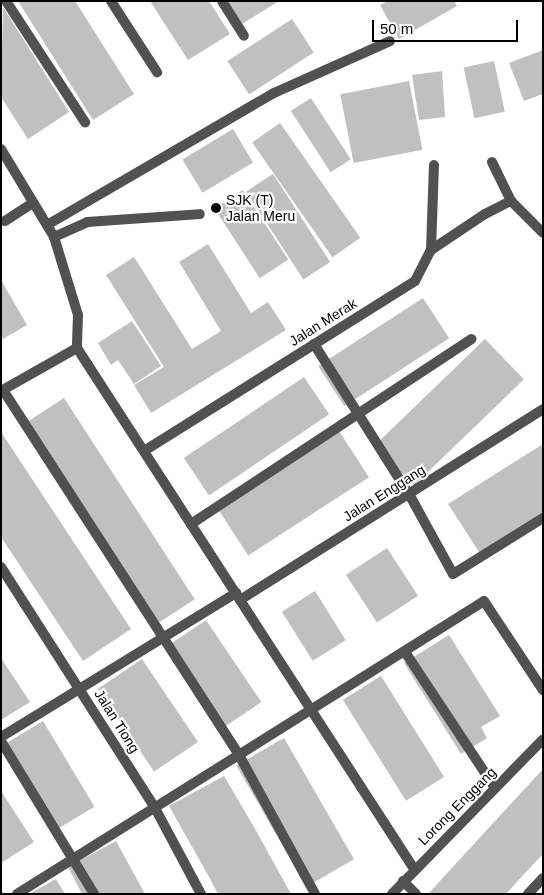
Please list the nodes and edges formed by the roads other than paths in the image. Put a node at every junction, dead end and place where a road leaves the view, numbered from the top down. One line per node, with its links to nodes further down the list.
1 (6, 1): 7 (street)
2 (111, 1): 6 (street)
3 (222, 1): 4 (street)
4 (244, 36)
5 (390, 41): 15 (street)
6 (157, 72)
7 (85, 122)
8 (1, 149): 12 (street)
9 (492, 162): 11 (street)
10 (434, 165): 18 (street, Jalan Merak)
11 (511, 201): 16 (street); 18 (street)
12 (34, 203): 14 (street); 15 (street)
13 (200, 214): 17 (street)
14 (5, 220)
15 (47, 225): 17 (street)
16 (543, 233)
17 (54, 237): 21 (street)
18 (431, 250): 20 (street, Jalan Merak)
19 (472, 339): 24 (street)
20 (314, 344): 24 (street); 25 (street, Jalan Merak)
21 (77, 348): 22 (street); 25 (street)
22 (2, 390): 31 (street)
23 (543, 409): 26 (street, Jalan Enggang)
24 (358, 415): 26 (street); 28 (street)
25 (144, 451): 28 (street)
26 (409, 494): 27 (street); 30 (street, Jalan Enggang)
27 (543, 518)
28 (191, 524): 30 (street)
29 (1, 567): 33 (street, Jalan Tiong)
30 (238, 596): 31 (street, Jalan Enggang); 35 (street)
31 (163, 638): 33 (street, Jalan Enggang); 39 (street)
32 (405, 652): 34 (street); 35 (street); 40 (street)
33 (80, 689): 36 (street, Jalan Enggang); 41 (street, Jalan Tiong)
34 (543, 690)
35 (311, 710): 39 (street); 43 (street)
36 (1, 737)
37 (543, 739): 40 (street, Lorong Enggang)
38 (1, 741): 42 (street)
39 (239, 755): 41 (street); 49 (street)
40 (495, 788): 43 (street, Lorong Enggang)
41 (155, 808): 42 (street); 48 (street, Jalan Tiong)
42 (74, 857): 46 (street); 47 (street)
43 (414, 869): 45 (street, Lorong Enggang)
44 (543, 878): 52 (street)
45 (403, 881): 50 (street, Lorong Enggang); 51 (street)
46 (17, 894)
47 (94, 894)
48 (201, 894)
49 (315, 894)
50 (392, 894)
51 (416, 894)
52 (528, 894)

